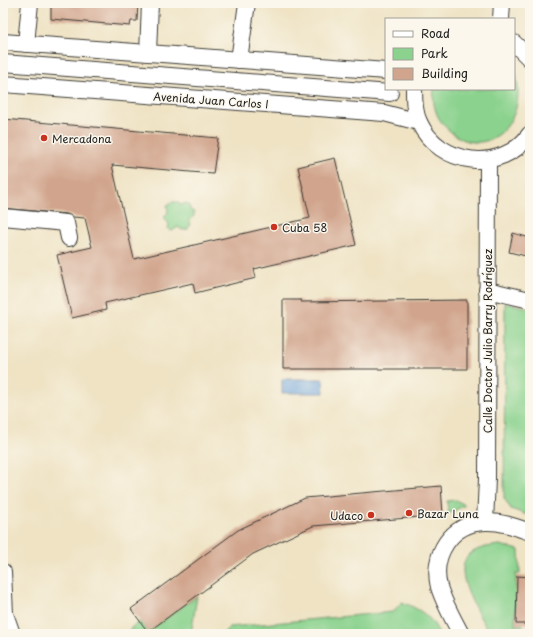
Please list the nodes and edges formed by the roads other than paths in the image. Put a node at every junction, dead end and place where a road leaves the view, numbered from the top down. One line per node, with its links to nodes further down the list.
1 (30, 3): 7 (street)
2 (150, 3): 9 (street)
3 (247, 3): 11 (street)
4 (502, 3): 5 (street)
5 (501, 18)
6 (3, 42): 7 (street)
7 (26, 44): 9 (street)
8 (515, 44): 10 (street)
9 (148, 53): 11 (street)
10 (530, 59)
11 (240, 60): 13 (street)
12 (3, 63): 16 (street, Avenida Juan Carlos I)
13 (385, 71)
14 (3, 84): 17 (street, Avenida Juan Carlos I)
15 (414, 90): 17 (street)
16 (390, 93)
17 (419, 122): 19 (street)
18 (528, 138): 19 (street)
19 (488, 160): 22 (street, Calle Doctor Julio Barry Rodríguez)
20 (3, 217): 21 (street)
21 (69, 238)
22 (487, 290): 23 (street); 24 (street, Calle Doctor Julio Barry Rodríguez)
23 (530, 300)
24 (485, 522): 25 (street); 29 (street)
25 (530, 532)
26 (3, 572): 27 (street)
27 (4, 615): 28 (street)
28 (12, 634)
29 (461, 634)

